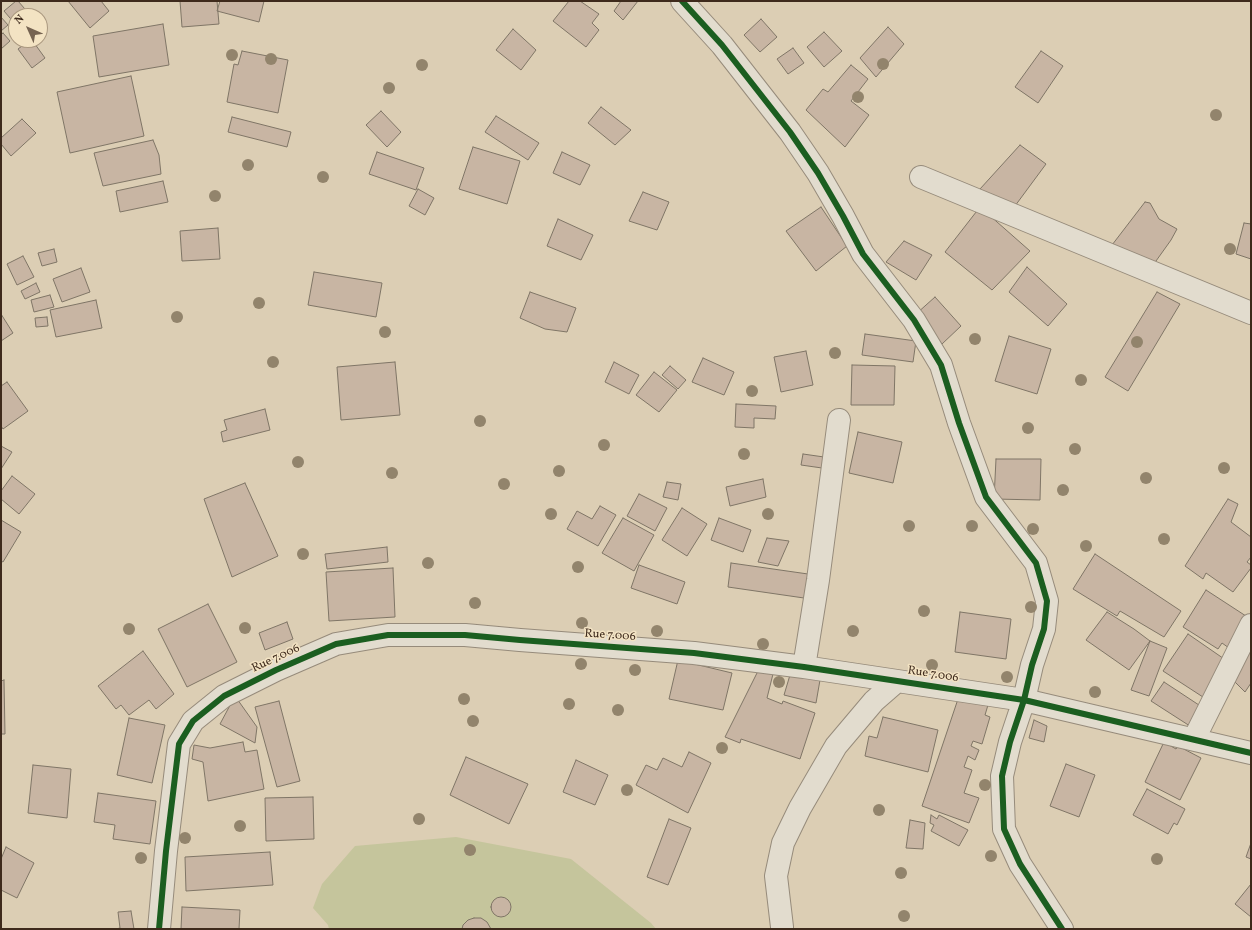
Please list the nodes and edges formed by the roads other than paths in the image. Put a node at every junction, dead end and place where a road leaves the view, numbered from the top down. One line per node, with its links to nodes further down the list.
1 (682, 1): 8 (street)
2 (921, 177): 3 (street)
3 (1251, 313)
4 (839, 420): 6 (street)
5 (1251, 625): 9 (street)
6 (804, 667): 7 (street, Rue 7.006); 12 (street, Rue 7.006)
7 (897, 681): 8 (street, Rue 7.006); 11 (street)
8 (1024, 700): 9 (street, Rue 7.006); 13 (street)
9 (1194, 740): 10 (street, Rue 7.006)
10 (1251, 753)
11 (782, 927)
12 (159, 929)
13 (1062, 929)

